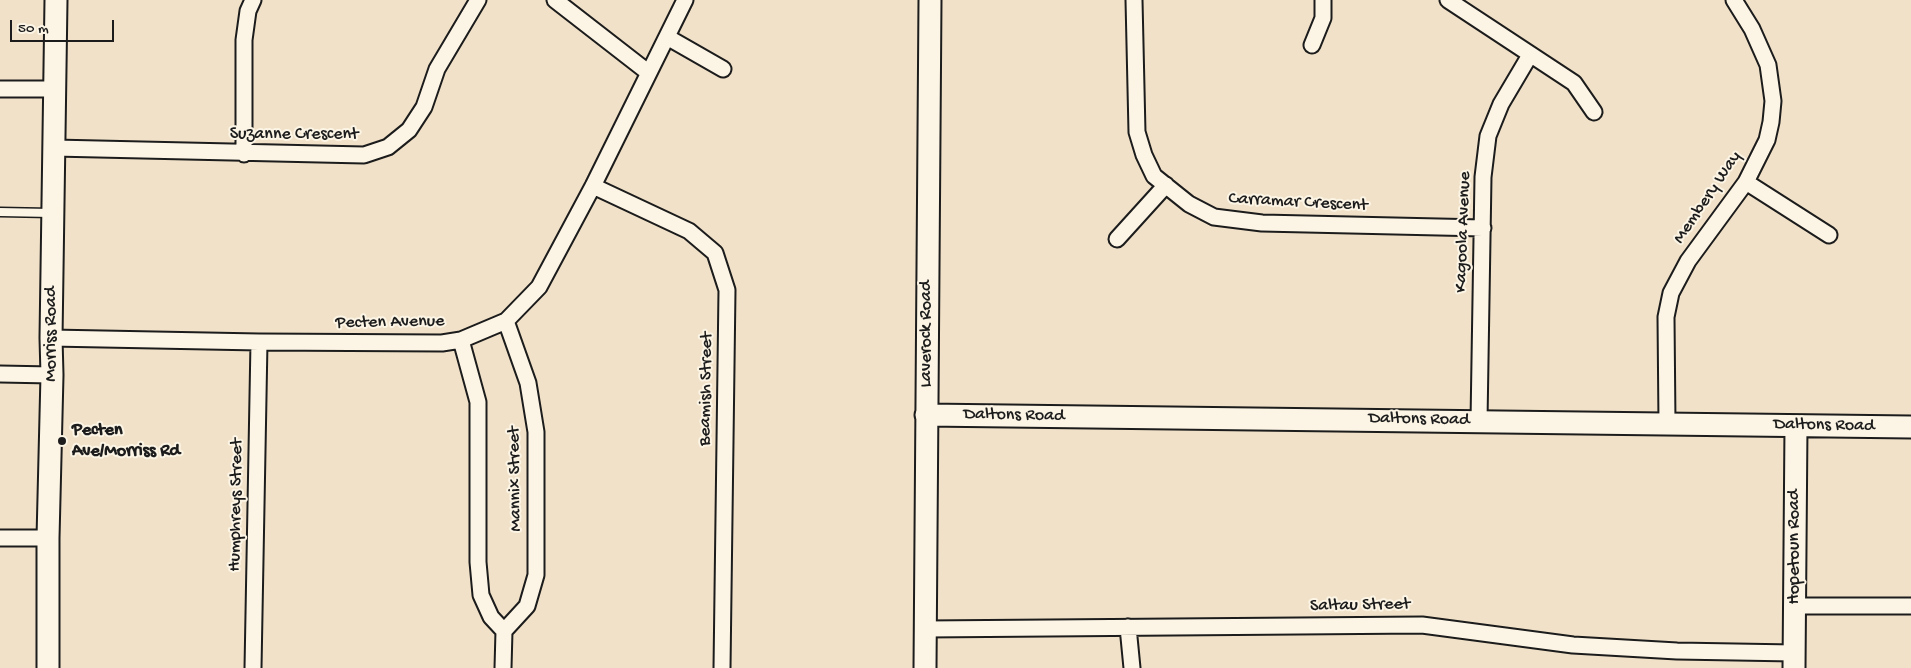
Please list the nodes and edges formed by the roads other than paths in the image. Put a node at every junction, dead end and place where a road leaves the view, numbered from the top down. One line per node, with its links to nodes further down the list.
1 (56, 0): 17 (street, Morriss Road)
2 (253, 0): 20 (street)
3 (478, 0): 20 (street, Suzanne Crescent)
4 (555, 0): 15 (street)
5 (685, 0): 11 (street, Pecten Avenue)
6 (930, 0): 35 (street, Laverock Road)
7 (1134, 0): 23 (street, Carramar Crescent)
8 (1322, 0): 12 (street)
9 (1448, 0): 13 (street)
10 (1734, 0): 21 (street, Membery Way)
11 (667, 37): 14 (street); 15 (street, Pecten Avenue)
12 (1312, 45)
13 (1530, 55): 18 (street); 26 (street, Kagoola Avenue)
14 (723, 69)
15 (649, 72): 22 (street, Pecten Avenue)
16 (0, 89): 17 (street)
17 (55, 89): 19 (street, Morriss Road)
18 (1594, 112)
19 (54, 148): 20 (street, Suzanne Crescent); 25 (street, Morriss Road)
20 (244, 154)
21 (1746, 182): 27 (street); 37 (street, Membery Way)
22 (593, 186): 29 (street, Pecten Avenue); 51 (street, Beamish Street)
23 (1166, 186): 26 (street, Carramar Crescent); 28 (street)
24 (0, 212): 25 (lane)
25 (53, 213): 30 (street, Morriss Road)
26 (1483, 228): 36 (street, Kagoola Avenue)
27 (1829, 235)
28 (1117, 239)
29 (506, 321): 31 (street, Pecten Avenue); 46 (street, Mannix Street)
30 (51, 338): 32 (street, Pecten Avenue); 34 (street, Morriss Road)
31 (461, 340): 32 (street, Pecten Avenue); 46 (street, Mannix Street)
32 (259, 342): 49 (street, Humphreys Street)
33 (0, 374): 34 (street)
34 (52, 375): 41 (street, Morriss Road)
35 (926, 415): 36 (street, Daltons Road); 45 (street, Laverock Road)
36 (1478, 421): 37 (street, Daltons Road)
37 (1667, 423): 38 (street, Daltons Road)
38 (1796, 426): 39 (street, Daltons Road); 42 (street, Hopetoun Road)
39 (1911, 427)
40 (0, 538): 41 (street)
41 (48, 538): 48 (street, Morriss Road)
42 (1795, 606): 43 (street); 47 (street, Hopetoun Road)
43 (1911, 606)
44 (1128, 627): 45 (street, Saltau Street); 47 (street, Saltau Street); 53 (street)
45 (925, 629): 52 (street, Laverock Road)
46 (504, 631): 50 (street)
47 (1794, 660)
48 (48, 668)
49 (253, 668)
50 (503, 668)
51 (722, 668)
52 (925, 668)
53 (1132, 668)

